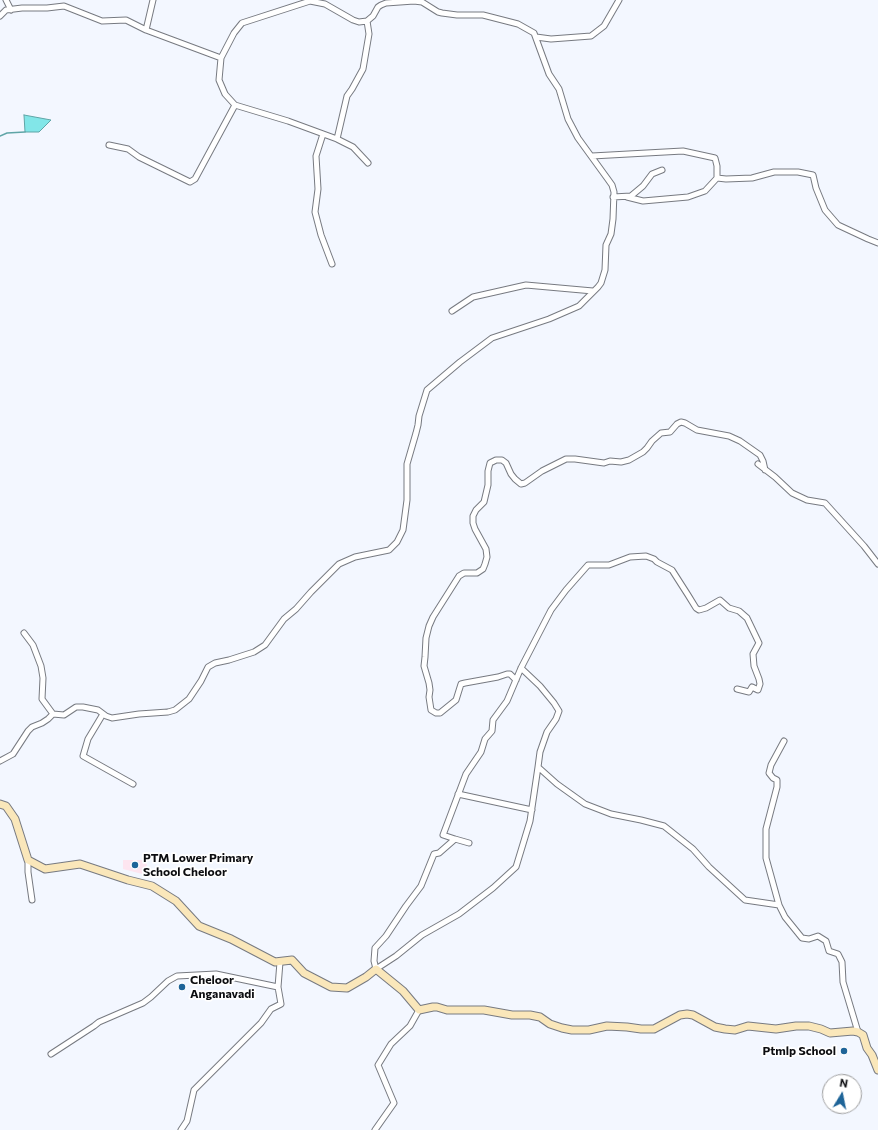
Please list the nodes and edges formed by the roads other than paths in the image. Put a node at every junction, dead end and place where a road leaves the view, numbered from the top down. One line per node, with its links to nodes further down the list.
1 (6, 0): 4 (street)
2 (153, 0): 7 (street)
3 (619, 0): 8 (street)
4 (11, 10): 5 (street); 7 (street)
5 (0, 16)
6 (367, 21): 8 (street); 9 (street); 12 (street)
7 (146, 30): 9 (street)
8 (536, 37): 14 (street)
9 (221, 58): 10 (street)
10 (235, 105): 11 (street); 13 (street)
11 (323, 134): 12 (street); 21 (street)
12 (337, 139): 15 (street)
13 (109, 145)
14 (592, 156): 17 (street); 18 (street)
15 (368, 163)
16 (662, 170): 19 (street)
17 (717, 178): 19 (street); 20 (street)
18 (613, 197): 19 (street); 22 (street)
19 (626, 197)
20 (878, 243)
21 (332, 264)
22 (594, 291): 23 (street); 32 (street)
23 (452, 311)
24 (758, 464): 25 (street)
25 (765, 470): 26 (street); 29 (street)
26 (878, 564)
27 (24, 633): 31 (street)
28 (522, 668): 29 (street); 30 (street); 35 (street)
29 (516, 680): 37 (street)
30 (737, 689)
31 (53, 714): 32 (street); 34 (street)
32 (103, 714): 36 (street)
33 (784, 741): 44 (street)
34 (0, 761)
35 (538, 767): 39 (street); 44 (street)
36 (133, 784)
37 (458, 794): 39 (street); 40 (street)
38 (0, 804): 42 (main road)
39 (532, 810): 46 (street)
40 (455, 839): 41 (street); 46 (street)
41 (469, 843)
42 (28, 860): 43 (street); 45 (main road)
43 (32, 900)
44 (779, 905): 49 (street)
45 (280, 962): 46 (main road); 47 (street)
46 (376, 969): 48 (main road)
47 (278, 987): 50 (street); 52 (street)
48 (419, 1010): 49 (main road); 53 (street)
49 (858, 1032): 51 (main road)
50 (51, 1054)
51 (878, 1070)
52 (181, 1130)
53 (375, 1130)

